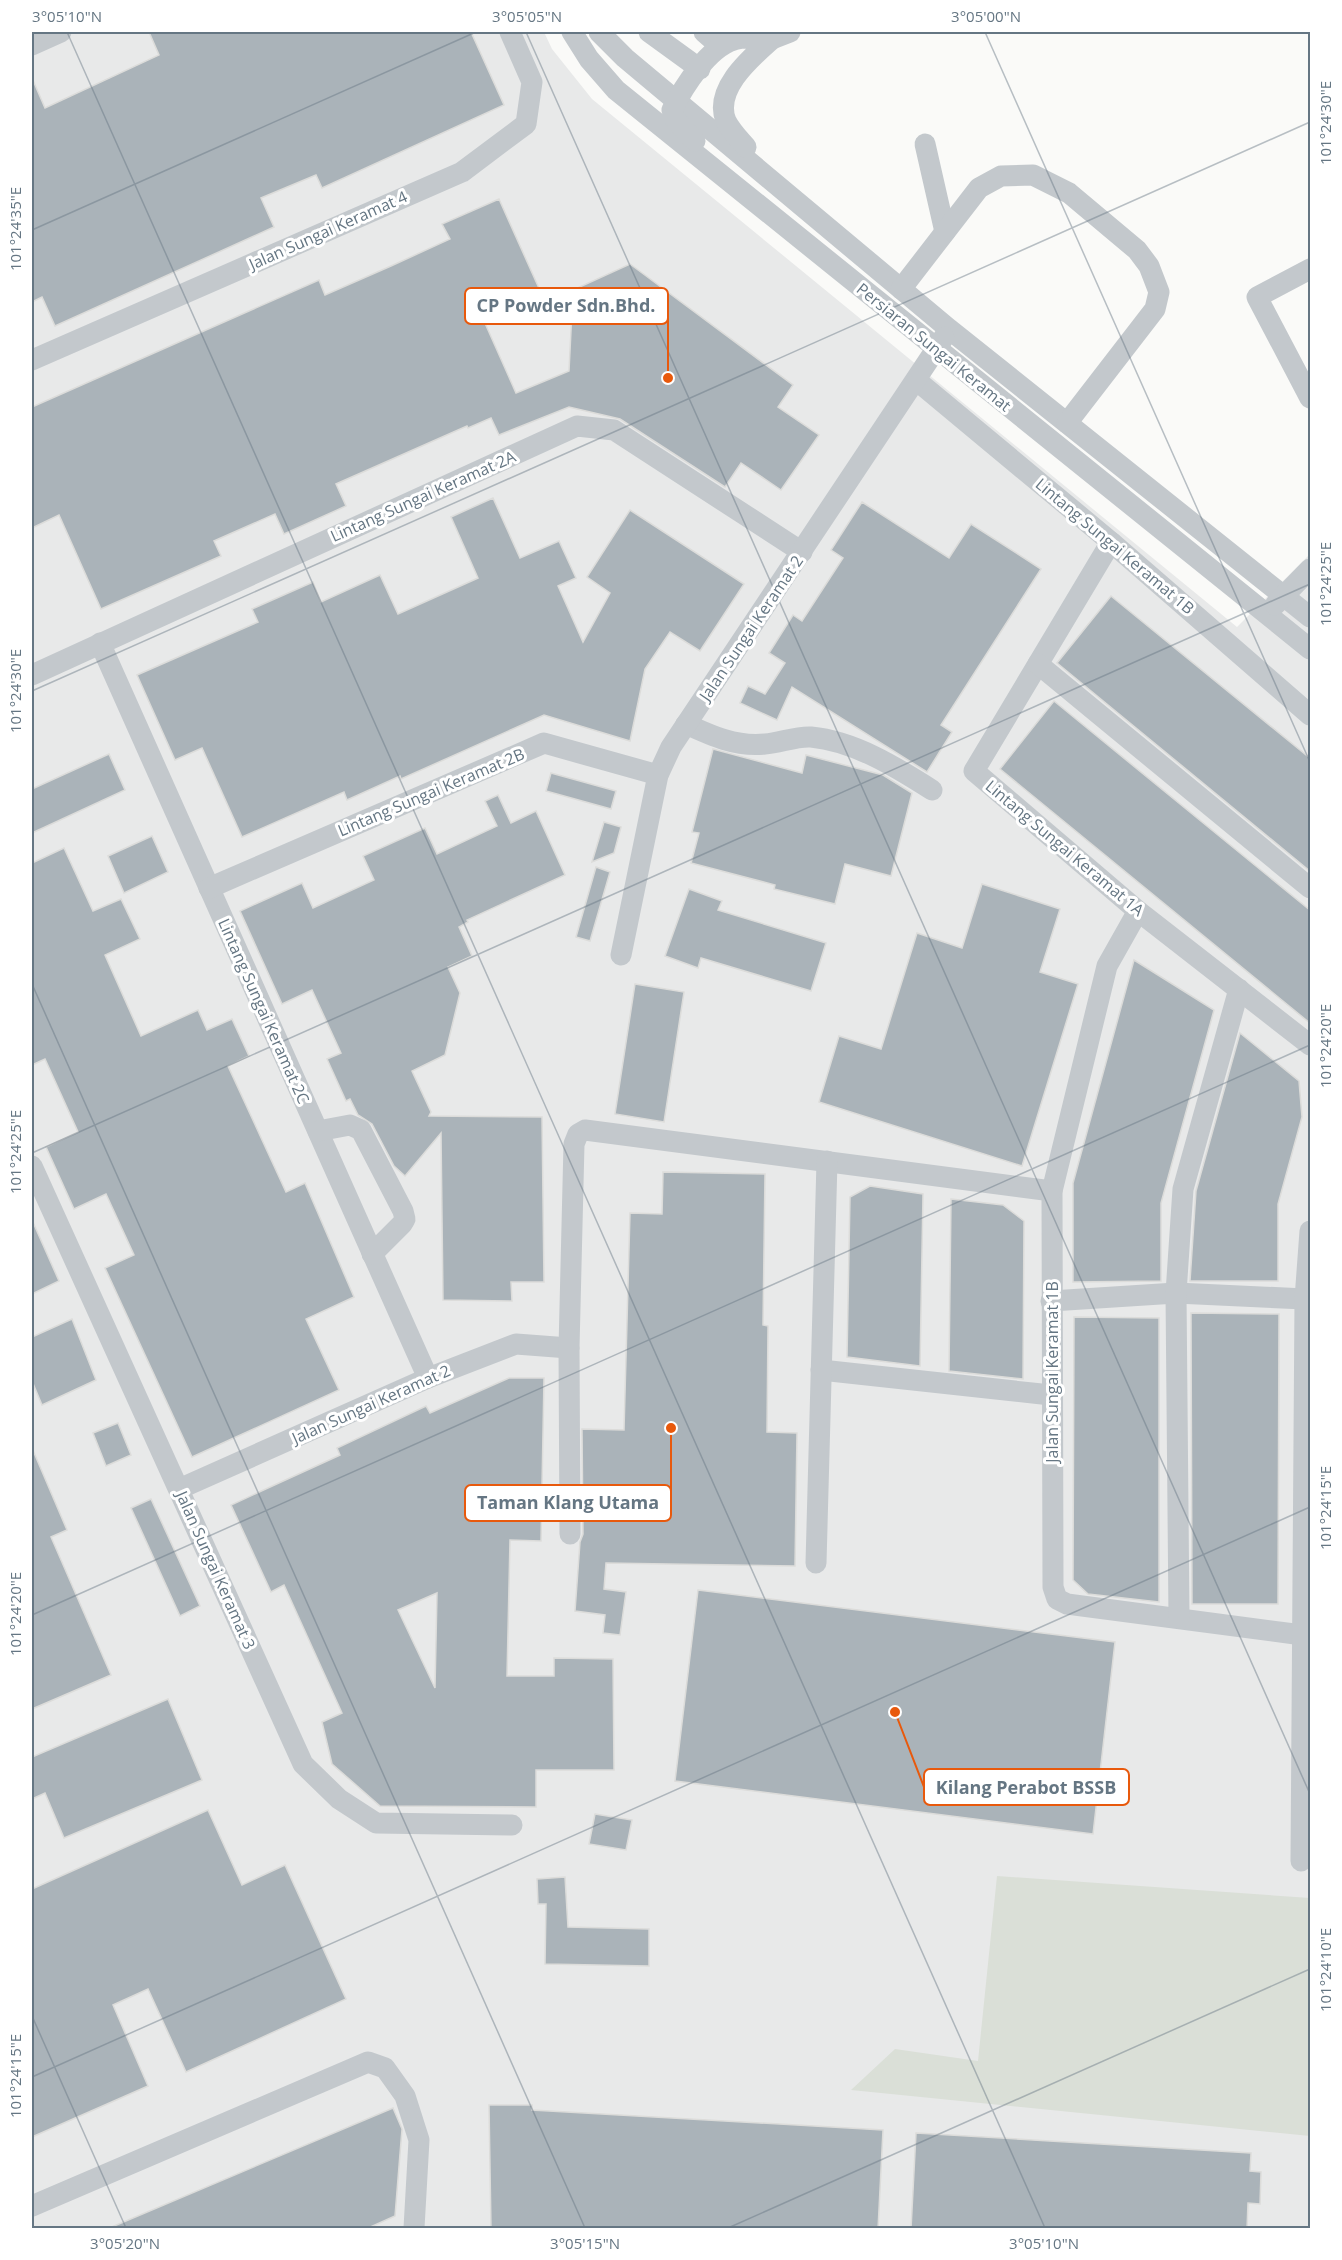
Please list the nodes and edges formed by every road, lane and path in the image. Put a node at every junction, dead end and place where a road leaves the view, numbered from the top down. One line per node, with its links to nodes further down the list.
1 (61, 32): 8 (street)
2 (510, 32): 20 (street, Jalan Sungai Keramat 4)
3 (572, 32): 13 (street, Persiaran Sungai Keramat)
4 (599, 32): 11 (street, Persiaran Sungai Keramat)
5 (649, 32): 10 (street)
6 (704, 32): 9 (street)
7 (781, 35): 9 (street); 14 (street)
8 (32, 45)
9 (720, 46): 10 (street)
10 (700, 69): 11 (street)
11 (677, 100): 13 (street); 14 (street, Persiaran Sungai Keramat)
12 (925, 144): 15 (street)
13 (723, 177): 19 (street, Persiaran Sungai Keramat)
14 (789, 194): 17 (street, Persiaran Sungai Keramat)
15 (945, 232): 17 (street); 23 (street)
16 (1311, 269): 22 (street)
17 (901, 289): 18 (street, Persiaran Sungai Keramat)
18 (949, 329): 19 (street, Jalan Sungai Keramat 2); 23 (street, Persiaran Sungai Keramat)
19 (936, 349): 21 (street, Jalan Sungai Keramat 2); 28 (street, Persiaran Sungai Keramat)
20 (32, 360)
21 (916, 380): 24 (street, Lintang Sungai Keramat 1B); 25 (street, Jalan Sungai Keramat 2)
22 (1311, 398)
23 (1067, 423): 27 (street, Persiaran Sungai Keramat)
24 (1111, 542): 32 (street, Lintang Sungai Keramat 1A); 34 (street, Lintang Sungai Keramat 1B)
25 (802, 552): 30 (street, Lintang Sungai Keramat 2A); 35 (street, Jalan Sungai Keramat 2)
26 (1311, 569): 27 (street)
27 (1282, 595): 28 (street); 29 (street, Persiaran Sungai Keramat)
28 (1268, 615): 31 (street, Persiaran Sungai Keramat)
29 (1311, 617)
30 (100, 643): 33 (street, Lintang Sungai Keramat 2A); 38 (street, Lintang Sungai Keramat 2C)
31 (1311, 649)
32 (1038, 664): 39 (street); 40 (street, Lintang Sungai Keramat 1A)
33 (32, 675)
34 (1311, 715)
35 (687, 724): 36 (street, Jalan Sungai Keramat 2); 37 (street)
36 (658, 775): 38 (street, Lintang Sungai Keramat 2B); 41 (street, Jalan Sungai Keramat 2)
37 (932, 790)
38 (209, 888): 44 (street, Lintang Sungai Keramat 2C)
39 (1311, 888)
40 (1138, 911): 42 (street, Lintang Sungai Keramat 1A); 47 (street, Jalan Sungai Keramat 1B)
41 (621, 955)
42 (1239, 989): 43 (street, Lintang Sungai Keramat 1A); 50 (street)
43 (1311, 1045)
44 (318, 1131): 49 (street, Lintang Sungai Keramat 2C); 49 (street)
45 (827, 1161): 47 (street); 53 (street); 54 (street)
46 (32, 1166): 57 (street, Jalan Sungai Keramat 3)
47 (1052, 1191): 52 (street, Jalan Sungai Keramat 1B)
48 (1311, 1231): 51 (street)
49 (372, 1254): 55 (street, Lintang Sungai Keramat 2C)
50 (1176, 1293): 51 (street); 52 (street); 60 (street)
51 (1305, 1299): 61 (street)
52 (1052, 1301): 56 (street, Jalan Sungai Keramat 1B)
53 (569, 1348): 55 (street, Jalan Sungai Keramat 2); 58 (street)
54 (821, 1370): 56 (street); 59 (street)
55 (428, 1378): 57 (street, Jalan Sungai Keramat 2)
56 (1051, 1395): 60 (street, Jalan Sungai Keramat 1B)
57 (179, 1489): 62 (street, Jalan Sungai Keramat 3)
58 (570, 1534)
59 (816, 1563)
60 (1179, 1618): 61 (street, Jalan Sungai Keramat 1B)
61 (1306, 1635): 63 (street)
62 (512, 1825)
63 (1301, 1861)
64 (32, 2206): 65 (street)
65 (414, 2229)

